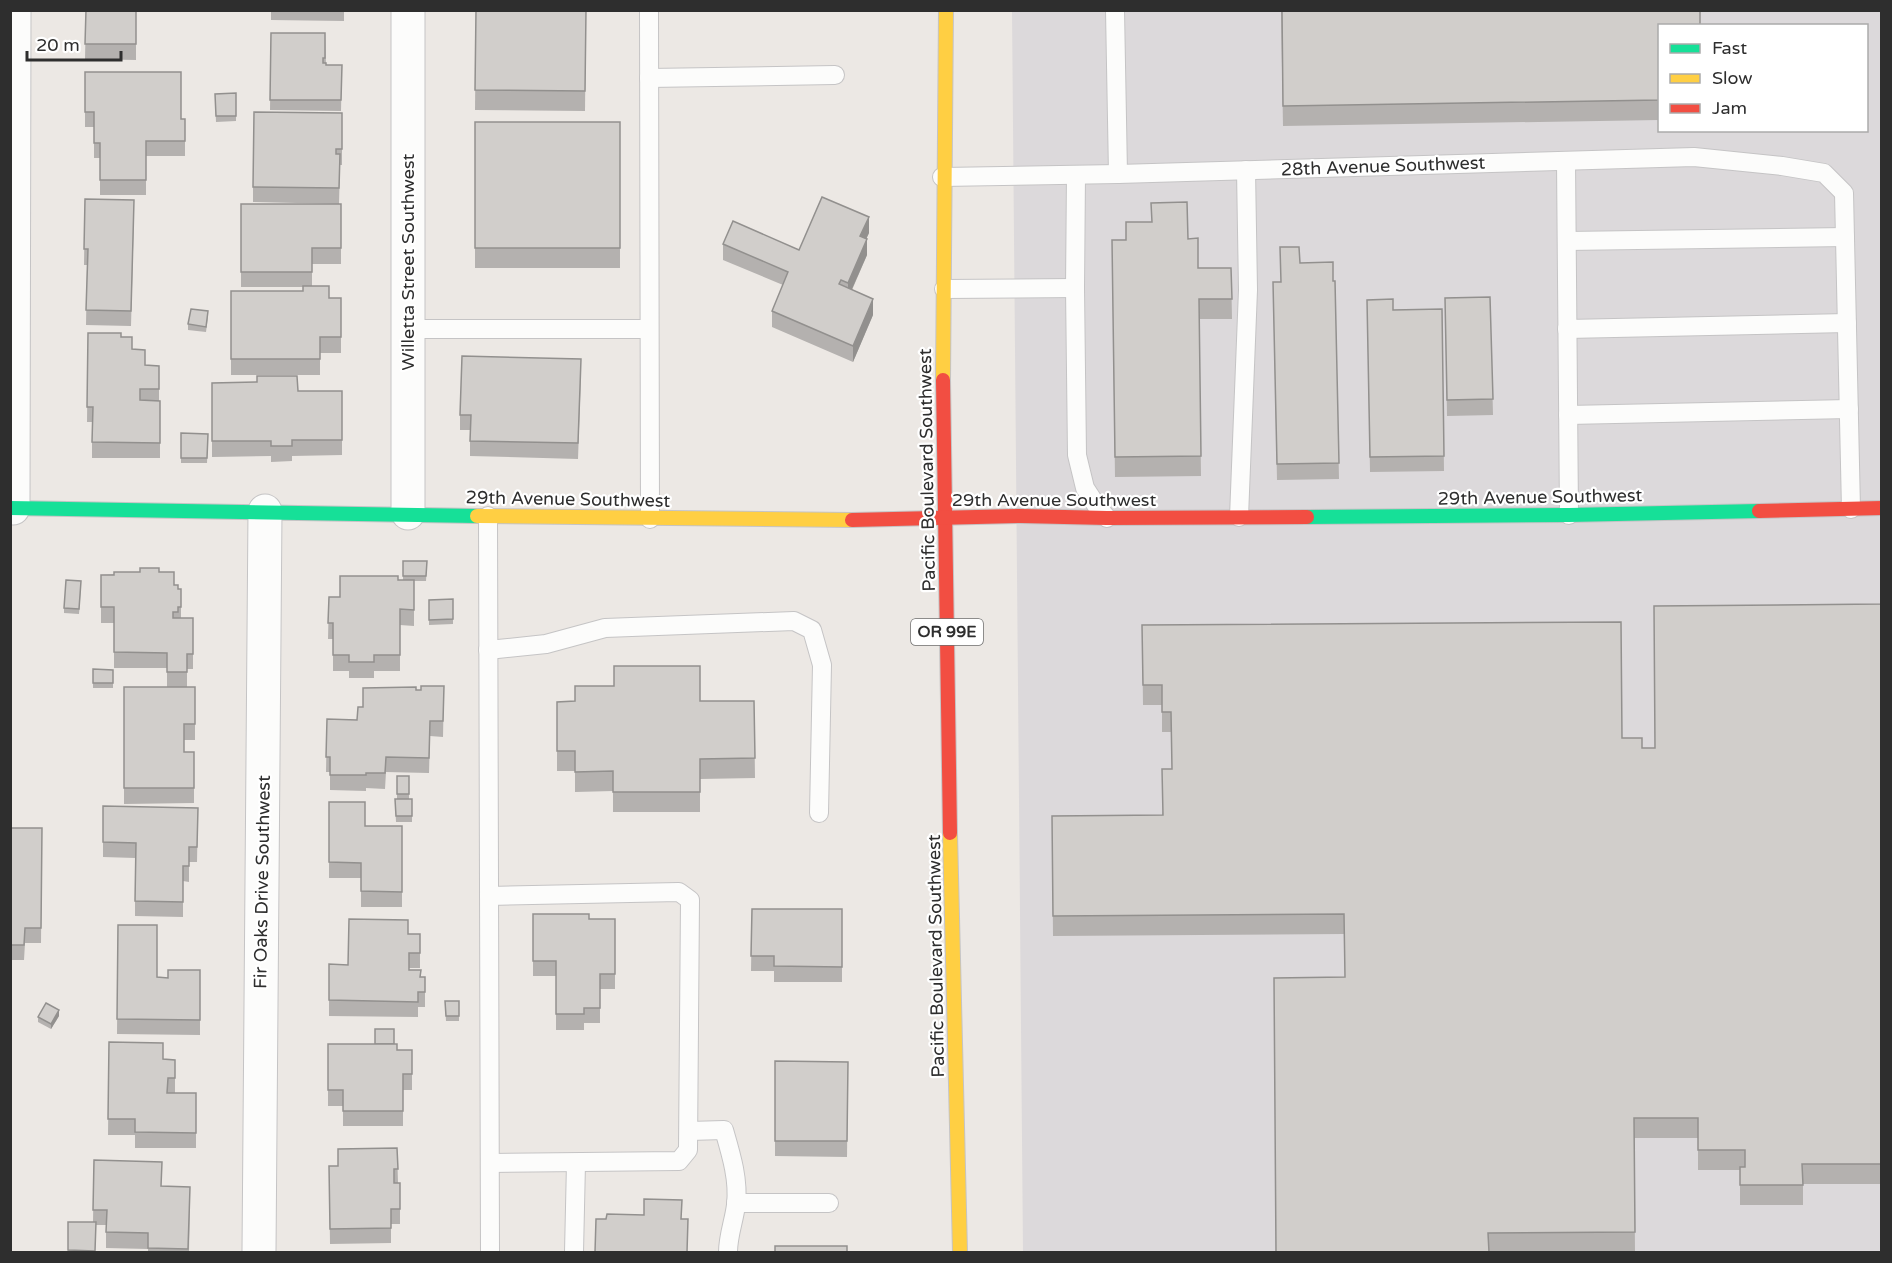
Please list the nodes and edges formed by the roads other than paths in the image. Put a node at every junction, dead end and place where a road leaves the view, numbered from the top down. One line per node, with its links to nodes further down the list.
1 (14, 10): 8 (street)
2 (408, 10): 19 (street, Willetta Street Southwest)
3 (649, 10): 7 (lane)
4 (946, 10): 13 (street, Pacific Boulevard Southwest / OR 99E)
5 (1115, 10): 11 (lane)
6 (835, 75): 7 (lane)
7 (649, 78): 20 (lane)
8 (12, 118): 24 (street)
9 (1566, 161): 10 (lane, 28th Avenue Southwest); 14 (lane, 28th Avenue Southwest); 15 (lane)
10 (1246, 170): 11 (lane, 28th Avenue Southwest); 31 (lane)
11 (1118, 174): 12 (lane, 28th Avenue Southwest)
12 (1077, 175): 13 (lane, 28th Avenue Southwest); 16 (lane)
13 (942, 177): 17 (street, Pacific Boulevard Southwest / OR 99E)
14 (1845, 237): 15 (lane); 18 (lane)
15 (1567, 241): 21 (lane)
16 (1075, 288): 17 (lane); 33 (lane)
17 (944, 289): 32 (street, Pacific Boulevard Southwest / OR 99E)
18 (1847, 323): 21 (lane); 22 (lane)
19 (408, 329): 20 (lane); 28 (street, Willetta Street Southwest)
20 (648, 329): 34 (lane)
21 (1568, 329): 23 (lane)
22 (1849, 410): 23 (lane); 26 (lane)
23 (1568, 415): 29 (lane)
24 (12, 508): 27 (street, 29th Avenue Southwest)
25 (1881, 508): 26 (street, 29th Avenue Southwest)
26 (1851, 509): 29 (street, 29th Avenue Southwest)
27 (265, 511): 28 (street, 29th Avenue Southwest); 43 (street, Fir Oaks Drive Southwest)
28 (408, 513): 30 (street, 29th Avenue Southwest)
29 (1569, 515): 31 (street, 29th Avenue Southwest)
30 (488, 516): 34 (street, 29th Avenue Southwest); 35 (lane)
31 (1239, 517): 33 (street, 29th Avenue Southwest)
32 (944, 518): 33 (street, 29th Avenue Southwest); 34 (street, 29th Avenue Southwest); 47 (street, Pacific Boulevard Southwest / OR 99E)
33 (1107, 518)
34 (650, 519)
35 (489, 650): 36 (lane); 37 (lane)
36 (819, 813)
37 (489, 896): 38 (lane); 39 (lane)
38 (689, 1131): 40 (lane); 41 (lane)
39 (490, 1163): 40 (lane); 44 (lane)
40 (576, 1163): 45 (lane)
41 (736, 1203): 42 (lane); 46 (lane)
42 (829, 1203)
43 (258, 1252)
44 (490, 1252)
45 (574, 1252)
46 (728, 1252)
47 (960, 1252)

